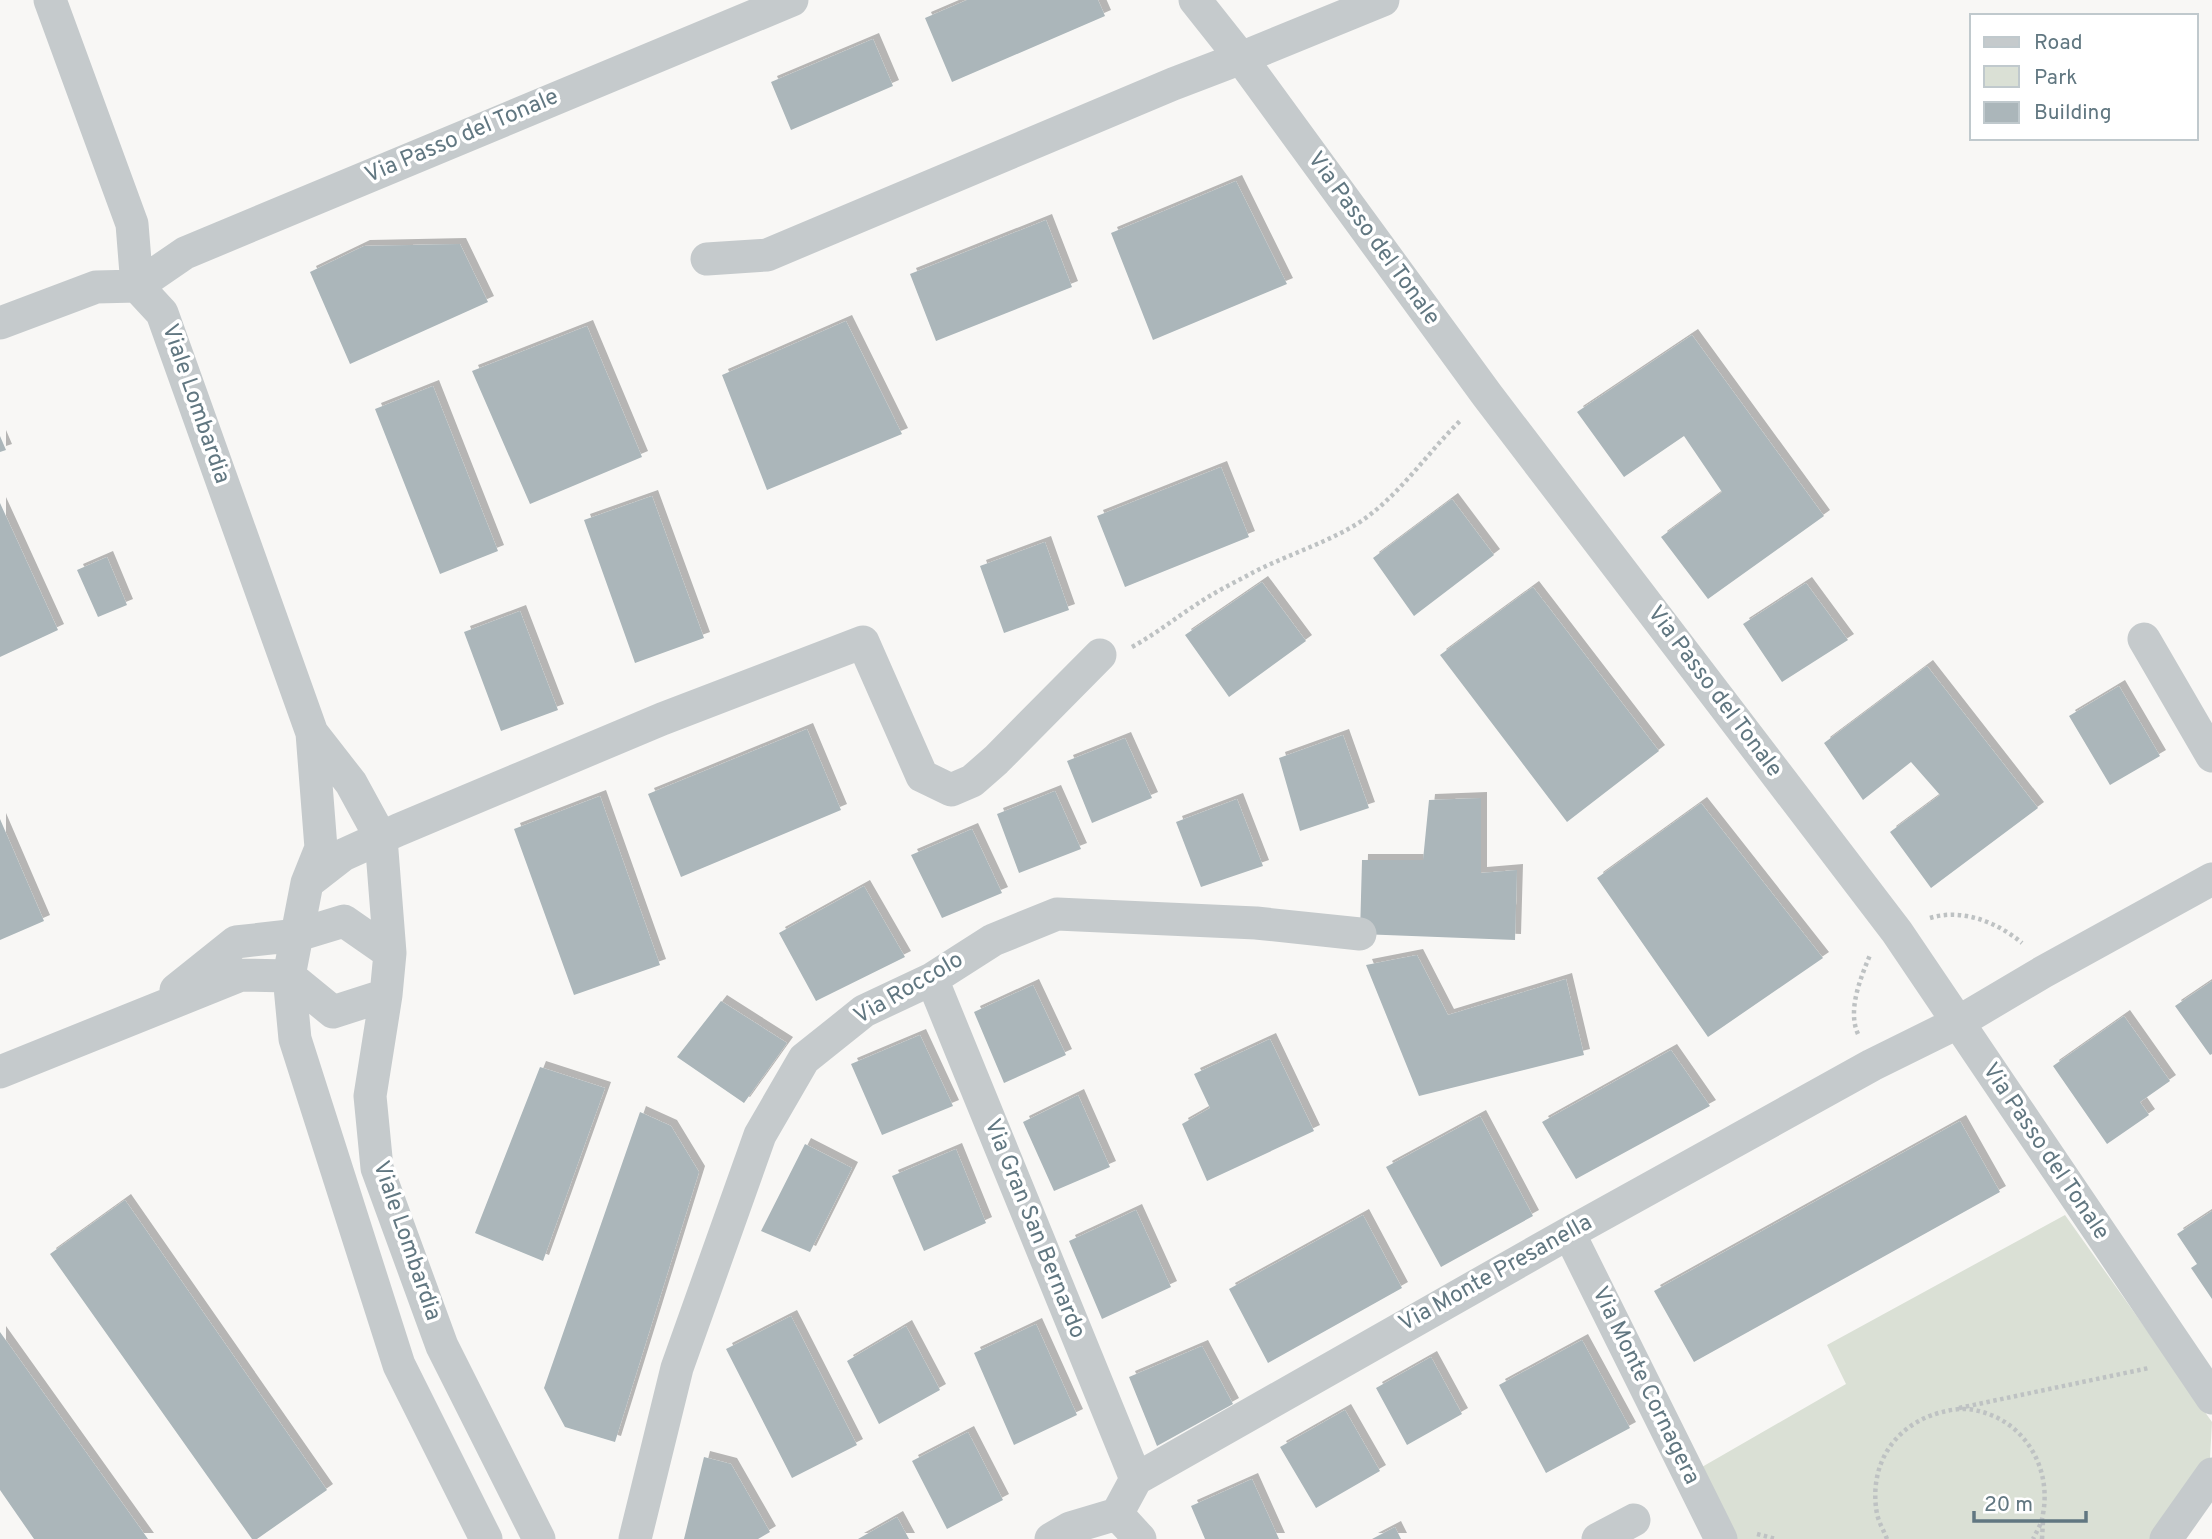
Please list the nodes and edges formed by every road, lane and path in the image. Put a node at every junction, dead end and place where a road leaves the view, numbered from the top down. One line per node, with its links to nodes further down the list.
1 (50, 0): 7 (street)
2 (792, 0): 7 (street, Via Passo del Tonale)
3 (1195, 0): 5 (street, Via Passo del Tonale)
4 (1383, 0): 5 (street)
5 (1241, 58): 6 (street); 9 (street, Via Passo del Tonale)
6 (707, 259)
7 (137, 286): 8 (street); 12 (street, Viale Lombardia)
8 (0, 323)
9 (1487, 395): 11 (path); 24 (street, Via Passo del Tonale)
10 (2144, 639): 13 (street)
11 (1100, 655): 14 (street)
12 (312, 733): 14 (street, Viale Lombardia); 16 (street, Viale Lombardia)
13 (2212, 756)
14 (381, 838): 16 (street); 19 (street, Viale Lombardia)
15 (2212, 880): 24 (street, Via Monte Presanella)
16 (307, 883): 18 (street, Viale Lombardia)
17 (1360, 934): 21 (street, Via Roccolo)
18 (298, 935): 19 (street); 20 (street, Viale Lombardia); 23 (street)
19 (390, 953): 22 (street, Viale Lombardia)
20 (289, 976): 22 (street); 23 (street); 35 (street, Viale Lombardia)
21 (932, 979): 31 (street, Via Gran San Bernardo); 37 (street, Via Roccolo)
22 (386, 995): 36 (street, Viale Lombardia)
23 (151, 1010): 25 (street)
24 (1957, 1023): 26 (street, Via Monte Presanella); 27 (street, Via Passo del Tonale)
25 (0, 1072)
26 (1569, 1233): 31 (street, Via Monte Presanella); 41 (street, Via Monte Cornagera)
27 (2186, 1360): 28 (street, Via Passo del Tonale); 29 (path)
28 (2212, 1398)
29 (1944, 1411): 33 (path); 42 (path)
30 (2212, 1474): 45 (street)
31 (1136, 1479): 32 (street)
32 (1117, 1514): 38 (street); 39 (street)
33 (2043, 1516): 43 (path); 44 (path)
34 (1634, 1520): 40 (street)
35 (486, 1539)
36 (540, 1539)
37 (635, 1539)
38 (1051, 1539)
39 (1140, 1539)
40 (1598, 1539)
41 (1721, 1539)
42 (1887, 1539)
43 (2033, 1539)
44 (2042, 1539)
45 (2166, 1539)

